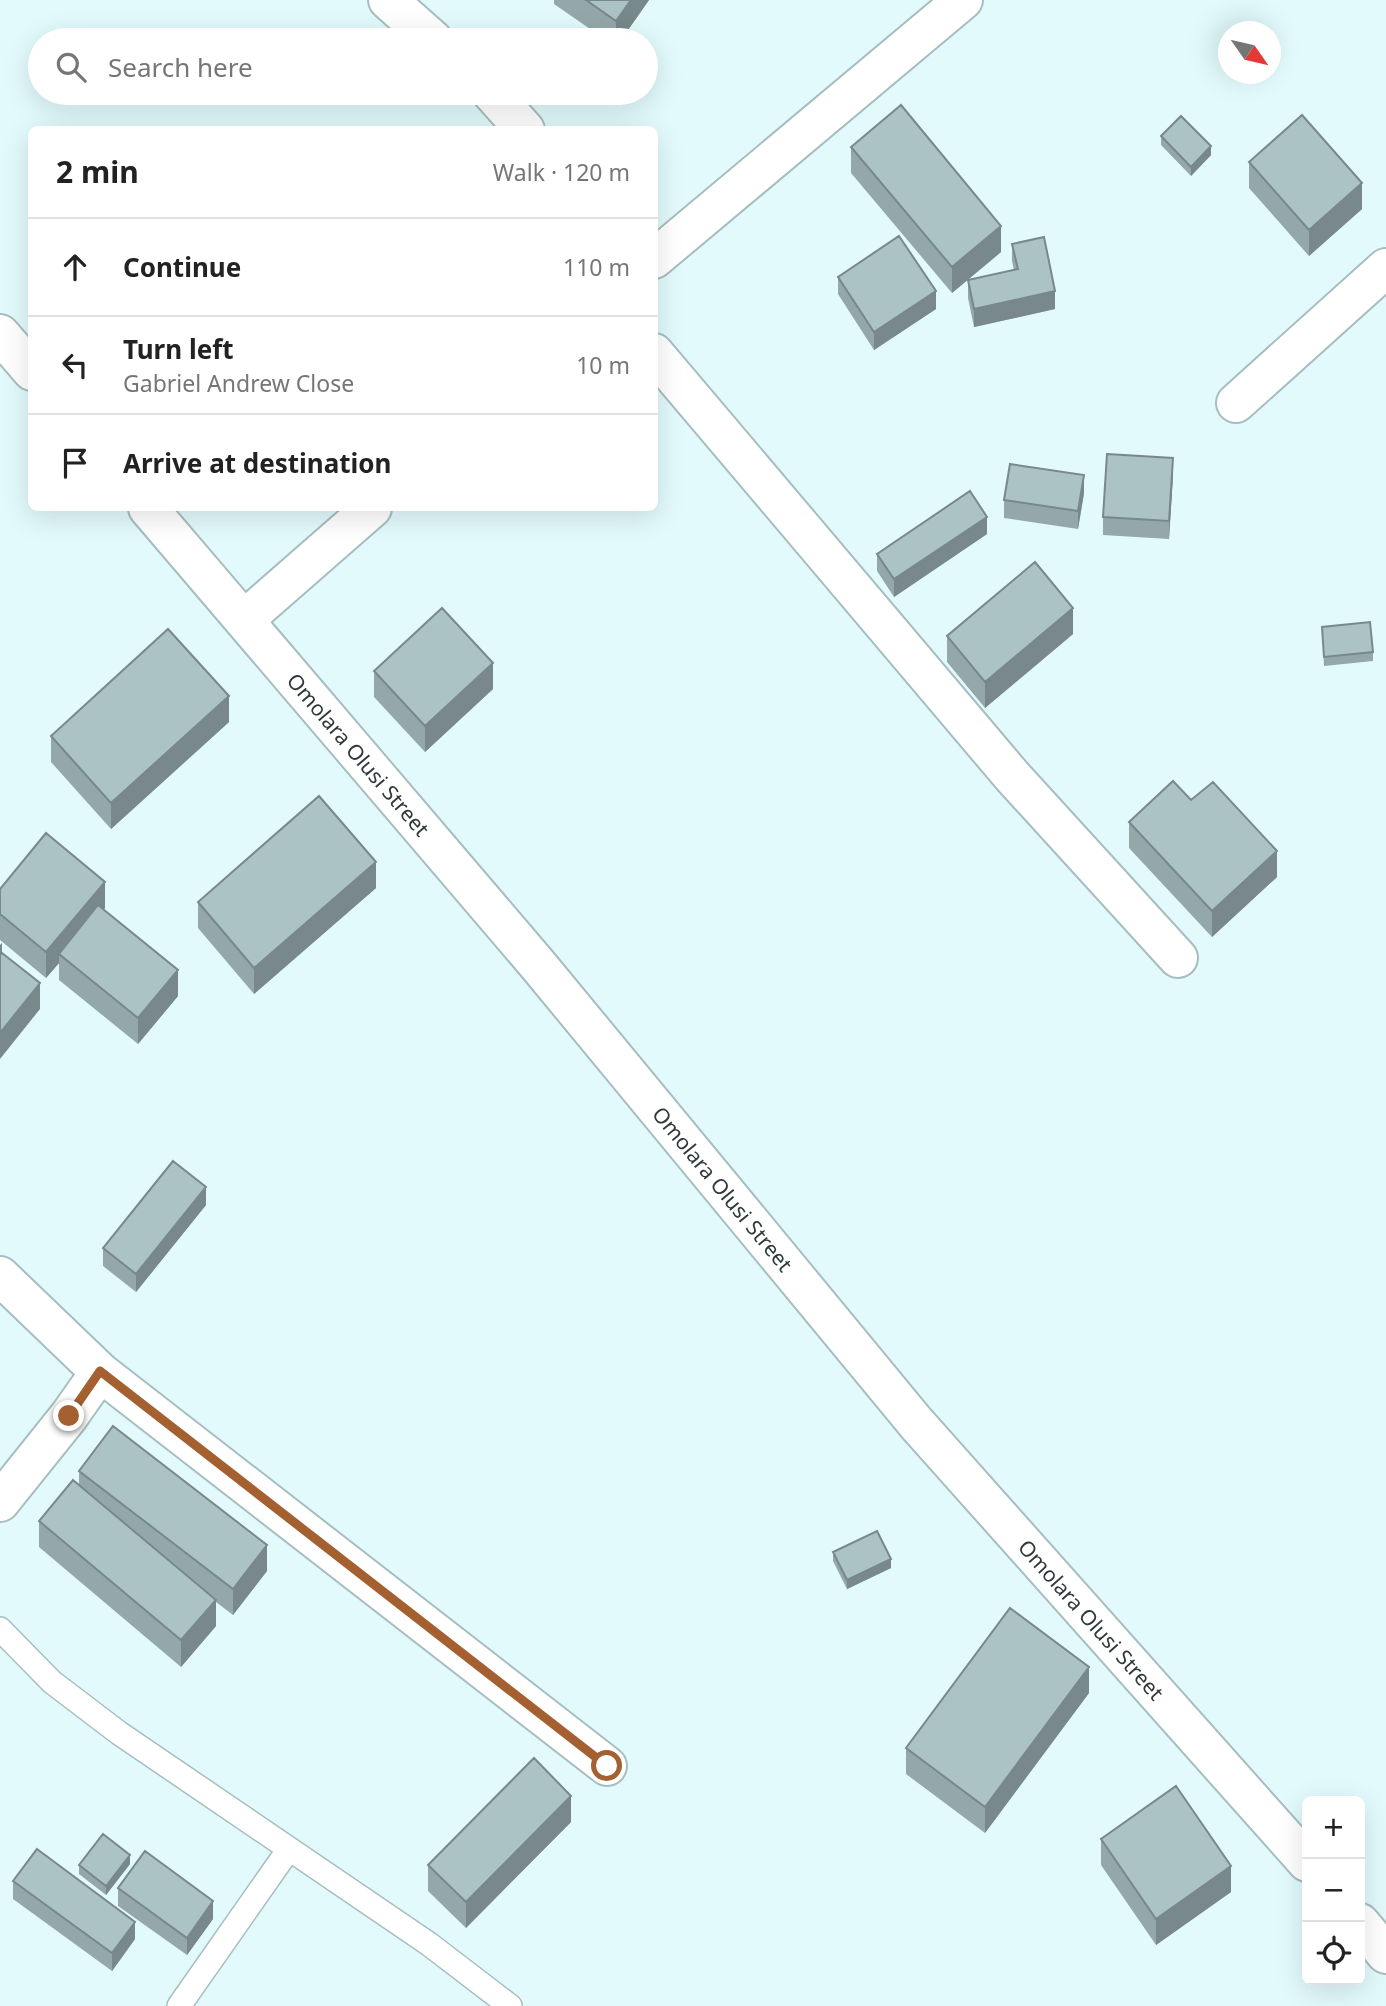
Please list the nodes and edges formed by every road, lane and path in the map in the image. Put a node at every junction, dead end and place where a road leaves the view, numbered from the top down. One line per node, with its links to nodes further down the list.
1 (388, 0): 3 (street)
2 (963, 0): 6 (street)
3 (420, 28)
4 (503, 105): 5 (street)
5 (521, 126)
6 (658, 256)
7 (1386, 268): 11 (street)
8 (0, 334): 10 (street)
9 (658, 359): 15 (street)
10 (28, 366)
11 (1236, 403)
12 (151, 511): 14 (street, Omolara Olusi Street)
13 (369, 511): 14 (street)
14 (244, 620): 22 (street, Omolara Olusi Street)
15 (1178, 958)
16 (0, 1276): 17 (street)
17 (100, 1371): 18 (street); 20 (street)
18 (0, 1502)
19 (0, 1629): 21 (lane)
20 (607, 1766)
21 (289, 1849): 25 (lane); 26 (lane)
22 (1304, 1859)
23 (1365, 1929): 24 (street)
24 (1386, 1954)
25 (179, 2006)
26 (510, 2006)

